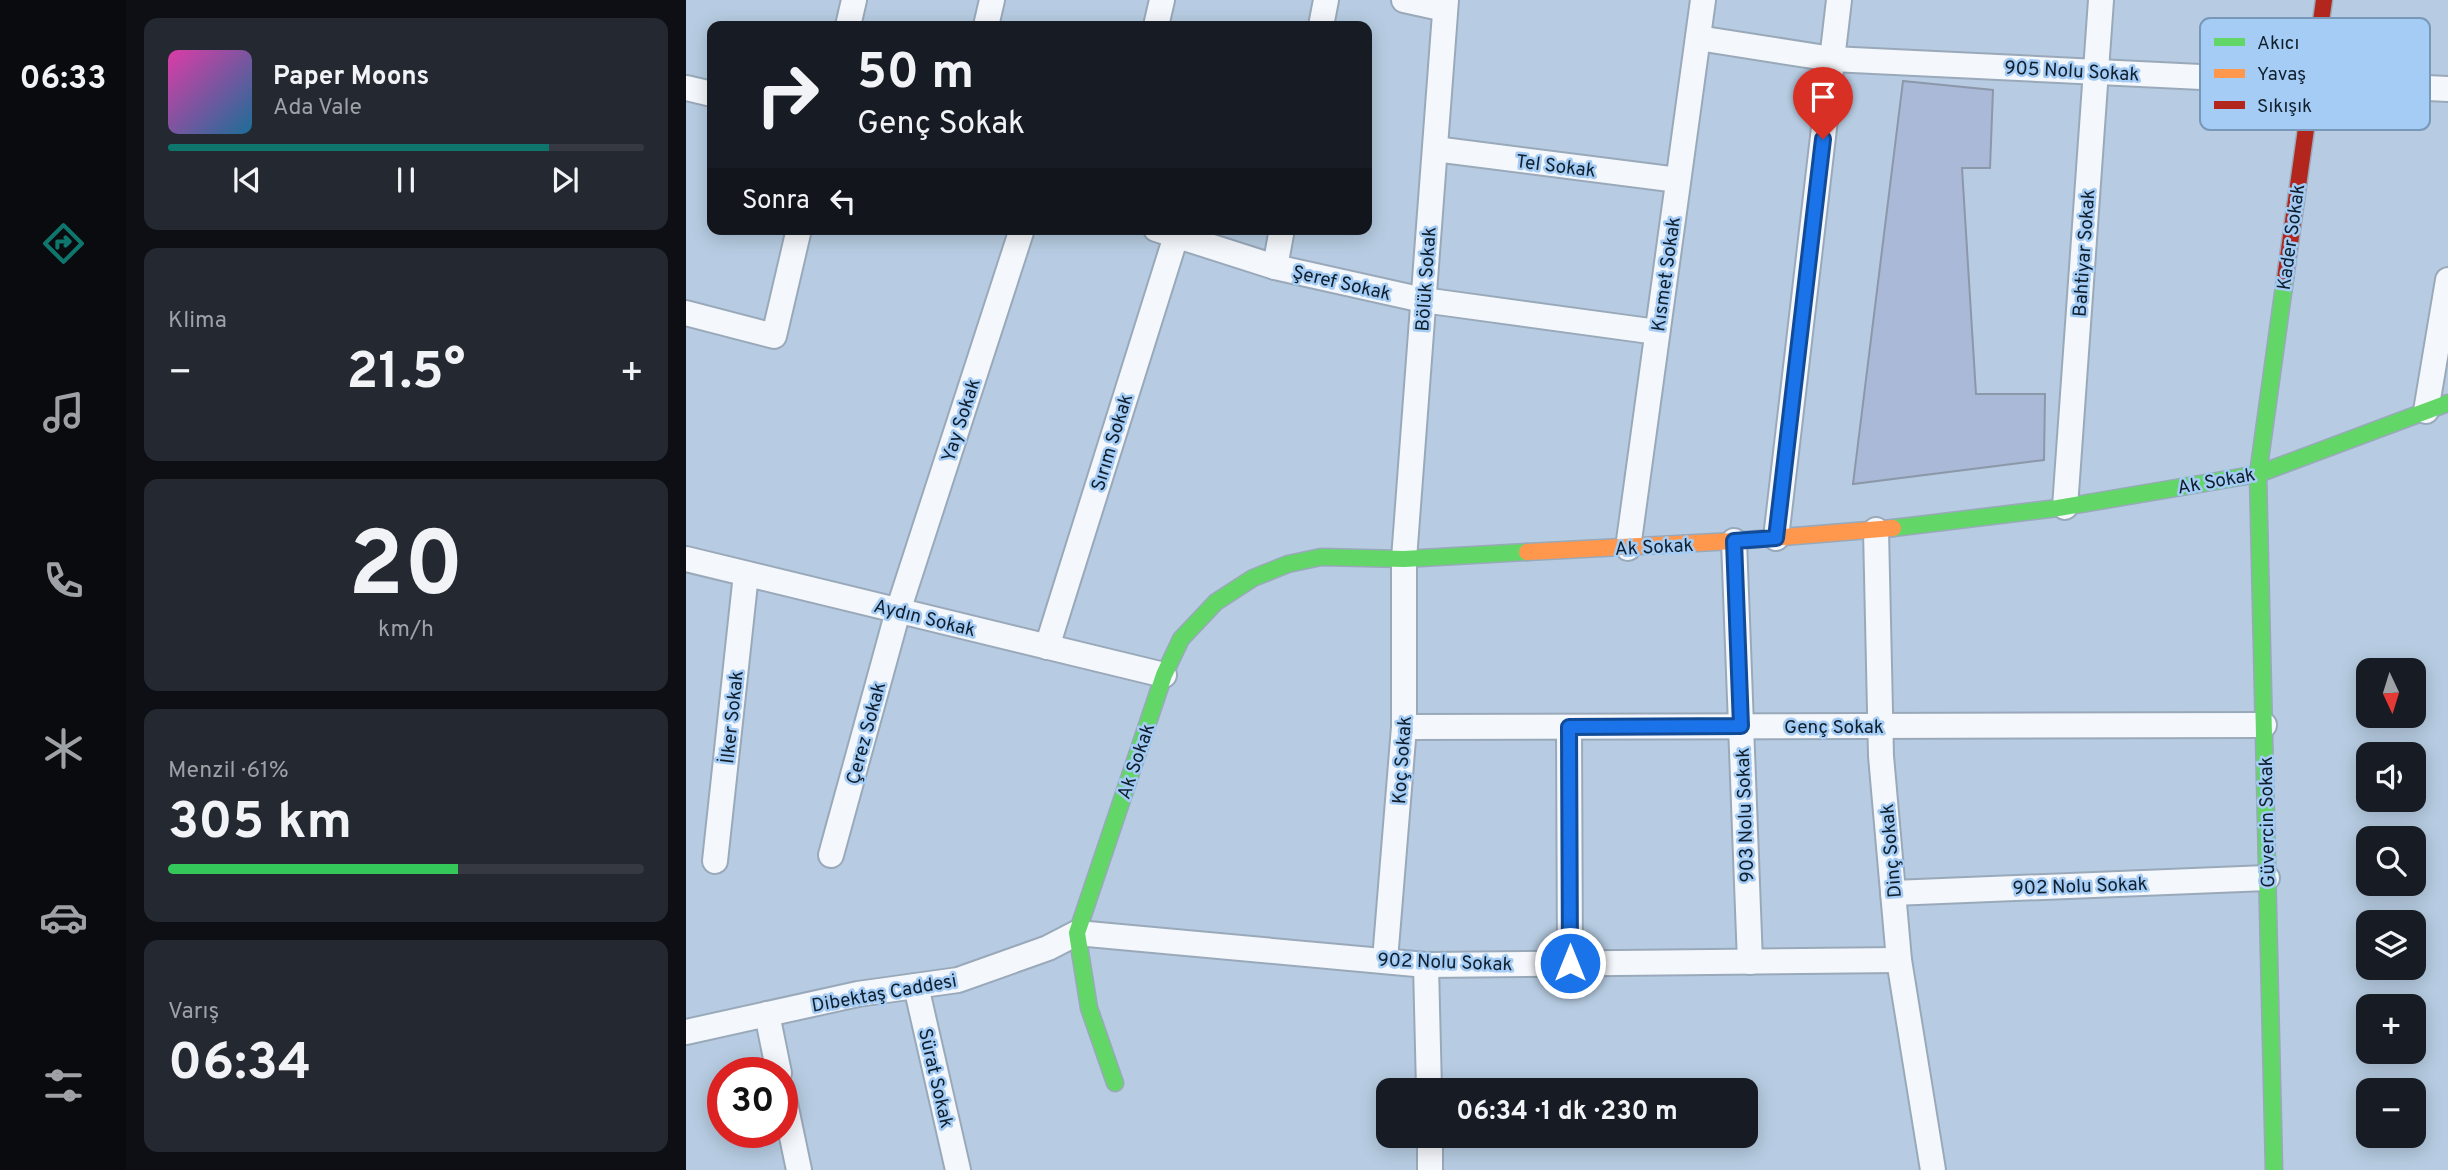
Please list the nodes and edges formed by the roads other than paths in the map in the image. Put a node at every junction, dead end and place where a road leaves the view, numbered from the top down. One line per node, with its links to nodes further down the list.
1 (855, 0): 12 (street)
2 (992, 0): 13 (street)
3 (1163, 0): 14 (street)
4 (1326, 0): 15 (street)
5 (1404, 0): 10 (street)
6 (1703, 0): 16 (street, Kısmet Sokak)
7 (1839, 0): 17 (street)
8 (2101, 0): 18 (street, Bahtiyar Sokak)
9 (2324, 0): 11 (street, Kader Sokak)
10 (1446, 4): 25 (street, Bölük Sokak)
11 (2321, 18)
12 (849, 21)
13 (987, 21)
14 (1157, 21)
15 (1322, 21)
16 (1698, 38): 17 (street, 905 Nolu Sokak); 26 (street, Kısmet Sokak)
17 (1832, 59): 18 (street, 905 Nolu Sokak); 41 (street)
18 (2096, 72): 19 (street, 905 Nolu Sokak); 39 (street, Bahtiyar Sokak)
19 (2200, 77)
20 (686, 88): 23 (street)
21 (2430, 88): 22 (street, 905 Nolu Sokak)
22 (2448, 89)
23 (707, 93)
24 (2305, 130): 38 (street, Kader Sokak)
25 (1435, 149): 26 (street, Tel Sokak); 34 (street, Bölük Sokak)
26 (1678, 180): 36 (street, Kısmet Sokak)
27 (798, 235): 35 (street)
28 (1020, 235): 47 (street, Yay Sokak)
29 (1165, 235): 48 (street, Sırım Sokak)
30 (1172, 235): 32 (street, Şeref Sokak)
31 (1281, 235): 32 (street)
32 (1275, 267): 34 (street, Şeref Sokak)
33 (2448, 280): 37 (street)
34 (1423, 300): 36 (street, Şeref Sokak); 45 (street, Bölük Sokak)
35 (686, 313)
36 (1657, 332): 43 (street, Kısmet Sokak)
37 (2437, 407): 38 (street, Ak Sokak)
38 (2258, 474): 39 (street, Ak Sokak); 50 (street, Güvercin Sokak)
39 (2065, 507): 40 (street, Ak Sokak)
40 (1876, 530): 41 (street, Ak Sokak); 52 (street, Dinç Sokak)
41 (1776, 538): 42 (street, Ak Sokak)
42 (1734, 541): 43 (street, Ak Sokak); 51 (street, 903 Nolu Sokak)
43 (1628, 548): 45 (street, Ak Sokak)
44 (686, 559): 46 (street, Aydın Sokak)
45 (1404, 559): 49 (street, Ak Sokak); 53 (street, Koç Sokak)
46 (746, 573): 47 (street, Aydın Sokak); 56 (street, İlker Sokak)
47 (898, 611): 48 (street, Aydın Sokak); 55 (street, Çerez Sokak)
48 (1047, 647): 49 (street, Aydın Sokak)
49 (1164, 676): 59 (street, Ak Sokak)
50 (2264, 725): 52 (street, Genç Sokak); 57 (street, Güvercin Sokak)
51 (1741, 726): 52 (street, Genç Sokak); 54 (street, Genç Sokak); 62 (street, 903 Nolu Sokak)
52 (1880, 726): 58 (street, Dinç Sokak)
53 (1404, 727): 54 (street, Genç Sokak); 60 (street, Koç Sokak)
54 (1569, 727): 63 (street)
55 (831, 855)
56 (715, 861)
57 (2267, 878): 58 (street, 902 Nolu Sokak); 77 (street, Güvercin Sokak)
58 (1894, 893): 61 (street, Dinç Sokak)
59 (1077, 933): 60 (street, 902 Nolu Sokak); 65 (street, Dibektaş Caddesi); 70 (street)
60 (1384, 960): 64 (street, 902 Nolu Sokak)
61 (1899, 960): 62 (street, 902 Nolu Sokak); 76 (street, Dinç Sokak)
62 (1750, 962): 63 (street, 902 Nolu Sokak)
63 (1570, 963): 64 (street, 902 Nolu Sokak)
64 (1426, 965): 69 (street)
65 (916, 986): 66 (street, Dibektaş Caddesi); 74 (street, Sürat Sokak)
66 (767, 1014): 67 (street, Dibektaş Caddesi); 68 (street)
67 (686, 1032)
68 (776, 1057)
69 (1429, 1078)
70 (1115, 1083)
71 (794, 1148): 73 (street)
72 (1430, 1148): 75 (street)
73 (799, 1170)
74 (958, 1170)
75 (1430, 1170)
76 (1933, 1170)
77 (2274, 1170)

